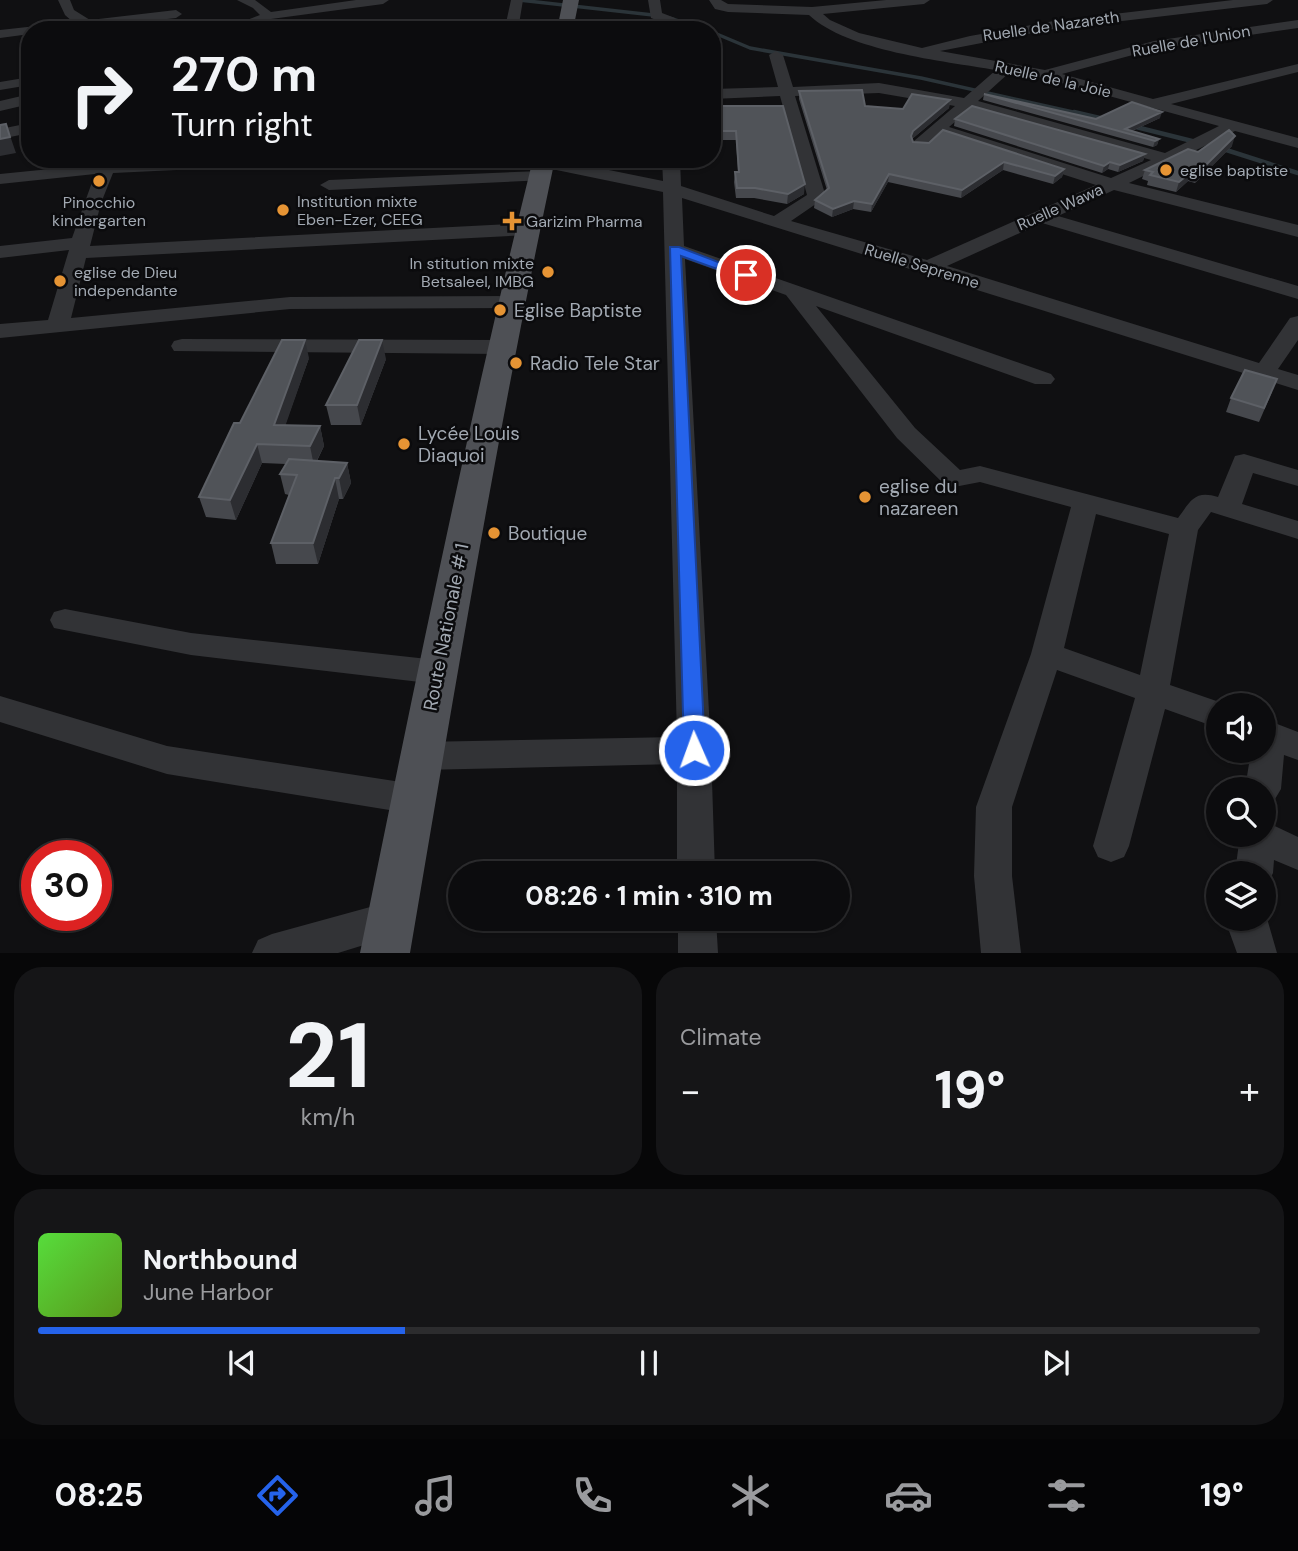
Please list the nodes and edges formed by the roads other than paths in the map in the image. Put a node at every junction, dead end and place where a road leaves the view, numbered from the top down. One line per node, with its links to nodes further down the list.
1 (64, 0): 13 (street)
2 (187, 0): 11 (street)
3 (243, 0): 12 (street)
4 (383, 0): 12 (street)
5 (654, 0): 18 (street)
6 (715, 0): 10 (street)
7 (923, 0): 10 (street)
8 (1267, 0): 22 (street, Ruelle de Nazareth)
9 (516, 1): 17 (street)
10 (812, 11): 22 (street, Ruelle de la Joie)
11 (176, 14): 14 (street); 15 (street)
12 (268, 16): 16 (street)
13 (82, 21)
14 (114, 21)
15 (173, 21)
16 (257, 21)
17 (512, 21)
18 (670, 21)
19 (1298, 24): 26 (street, Ruelle de l'Union)
20 (21, 31): 21 (street)
21 (0, 34)
22 (919, 52): 24 (street, Ruelle de la Joie)
23 (776, 55): 29 (street)
24 (1009, 67): 26 (street, Ruelle de la Joie); 31 (street)
25 (1298, 68): 33 (street)
26 (1044, 74): 33 (street, Ruelle de la Joie)
27 (21, 83): 28 (street)
28 (0, 86)
29 (788, 92): 30 (street); 31 (street); 56 (street)
30 (721, 94)
31 (978, 95): 37 (street); 44 (street)
32 (21, 101): 34 (street)
33 (1153, 104): 36 (street, Ruelle de la Joie)
34 (0, 106)
35 (1298, 125): 39 (street)
36 (1232, 126): 39 (street, Ruelle de la Joie); 41 (street)
37 (938, 128): 43 (street); 52 (street)
38 (21, 130): 40 (street)
39 (1259, 132): 42 (street, Ruelle de la Joie)
40 (0, 134)
41 (1211, 138): 44 (street, Ruelle Wawa)
42 (1298, 143)
43 (920, 145)
44 (1166, 159): 52 (street, Ruelle Wawa)
45 (75, 168): 51 (street)
46 (107, 168): 59 (street)
47 (520, 168): 53 (street)
48 (542, 168): 57 (main road, Route Nationale # 1)
49 (554, 168): 54 (street, Ruelle Seprenne)
50 (671, 168): 54 (street)
51 (0, 179)
52 (1111, 184): 55 (street, Ruelle Wawa); 58 (street)
53 (329, 185)
54 (670, 188): 56 (street, Ruelle Seprenne); 60 (street)
55 (1038, 216): 62 (street, Ruelle Wawa); 64 (street)
56 (776, 223): 62 (street, Ruelle Seprenne)
57 (527, 229): 59 (street); 65 (main road, Route Nationale # 1)
58 (1298, 230)
59 (78, 248): 61 (street); 67 (street)
60 (675, 249): 63 (street); 86 (street)
61 (0, 252)
62 (929, 267): 71 (street, Ruelle Seprenne)
63 (794, 292): 72 (street); 75 (street)
64 (1298, 293)
65 (511, 302): 67 (street); 70 (main road, Route Nationale # 1)
66 (1298, 323): 71 (street)
67 (58, 324): 68 (street)
68 (0, 331)
69 (182, 346): 70 (street)
70 (502, 347): 81 (main road, Route Nationale # 1)
71 (1265, 372): 73 (street, Ruelle Seprenne)
72 (1043, 379)
73 (1298, 383)
74 (1298, 478): 76 (street)
75 (1085, 505): 77 (street); 80 (street)
76 (1227, 508): 77 (street); 78 (street)
77 (1184, 529): 82 (street)
78 (1298, 530)
79 (65, 620): 81 (street)
80 (1047, 654): 82 (street); 99 (street)
81 (437, 672): 87 (main road, Route Nationale # 1)
82 (1153, 692): 84 (street); 91 (street)
83 (0, 709): 89 (street)
84 (1206, 711)
85 (1277, 737): 88 (street)
86 (694, 750): 87 (street); 93 (street)
87 (421, 756): 89 (main road, Route Nationale # 1)
88 (1266, 777)
89 (414, 799): 96 (main road, Route Nationale # 1)
90 (1276, 844): 92 (street)
91 (1111, 846)
92 (1298, 854)
93 (696, 861)
94 (697, 931): 98 (street)
95 (1249, 931): 100 (street)
96 (388, 936): 97 (street)
97 (272, 953)
98 (698, 953)
99 (1001, 953)
100 (1257, 953)

